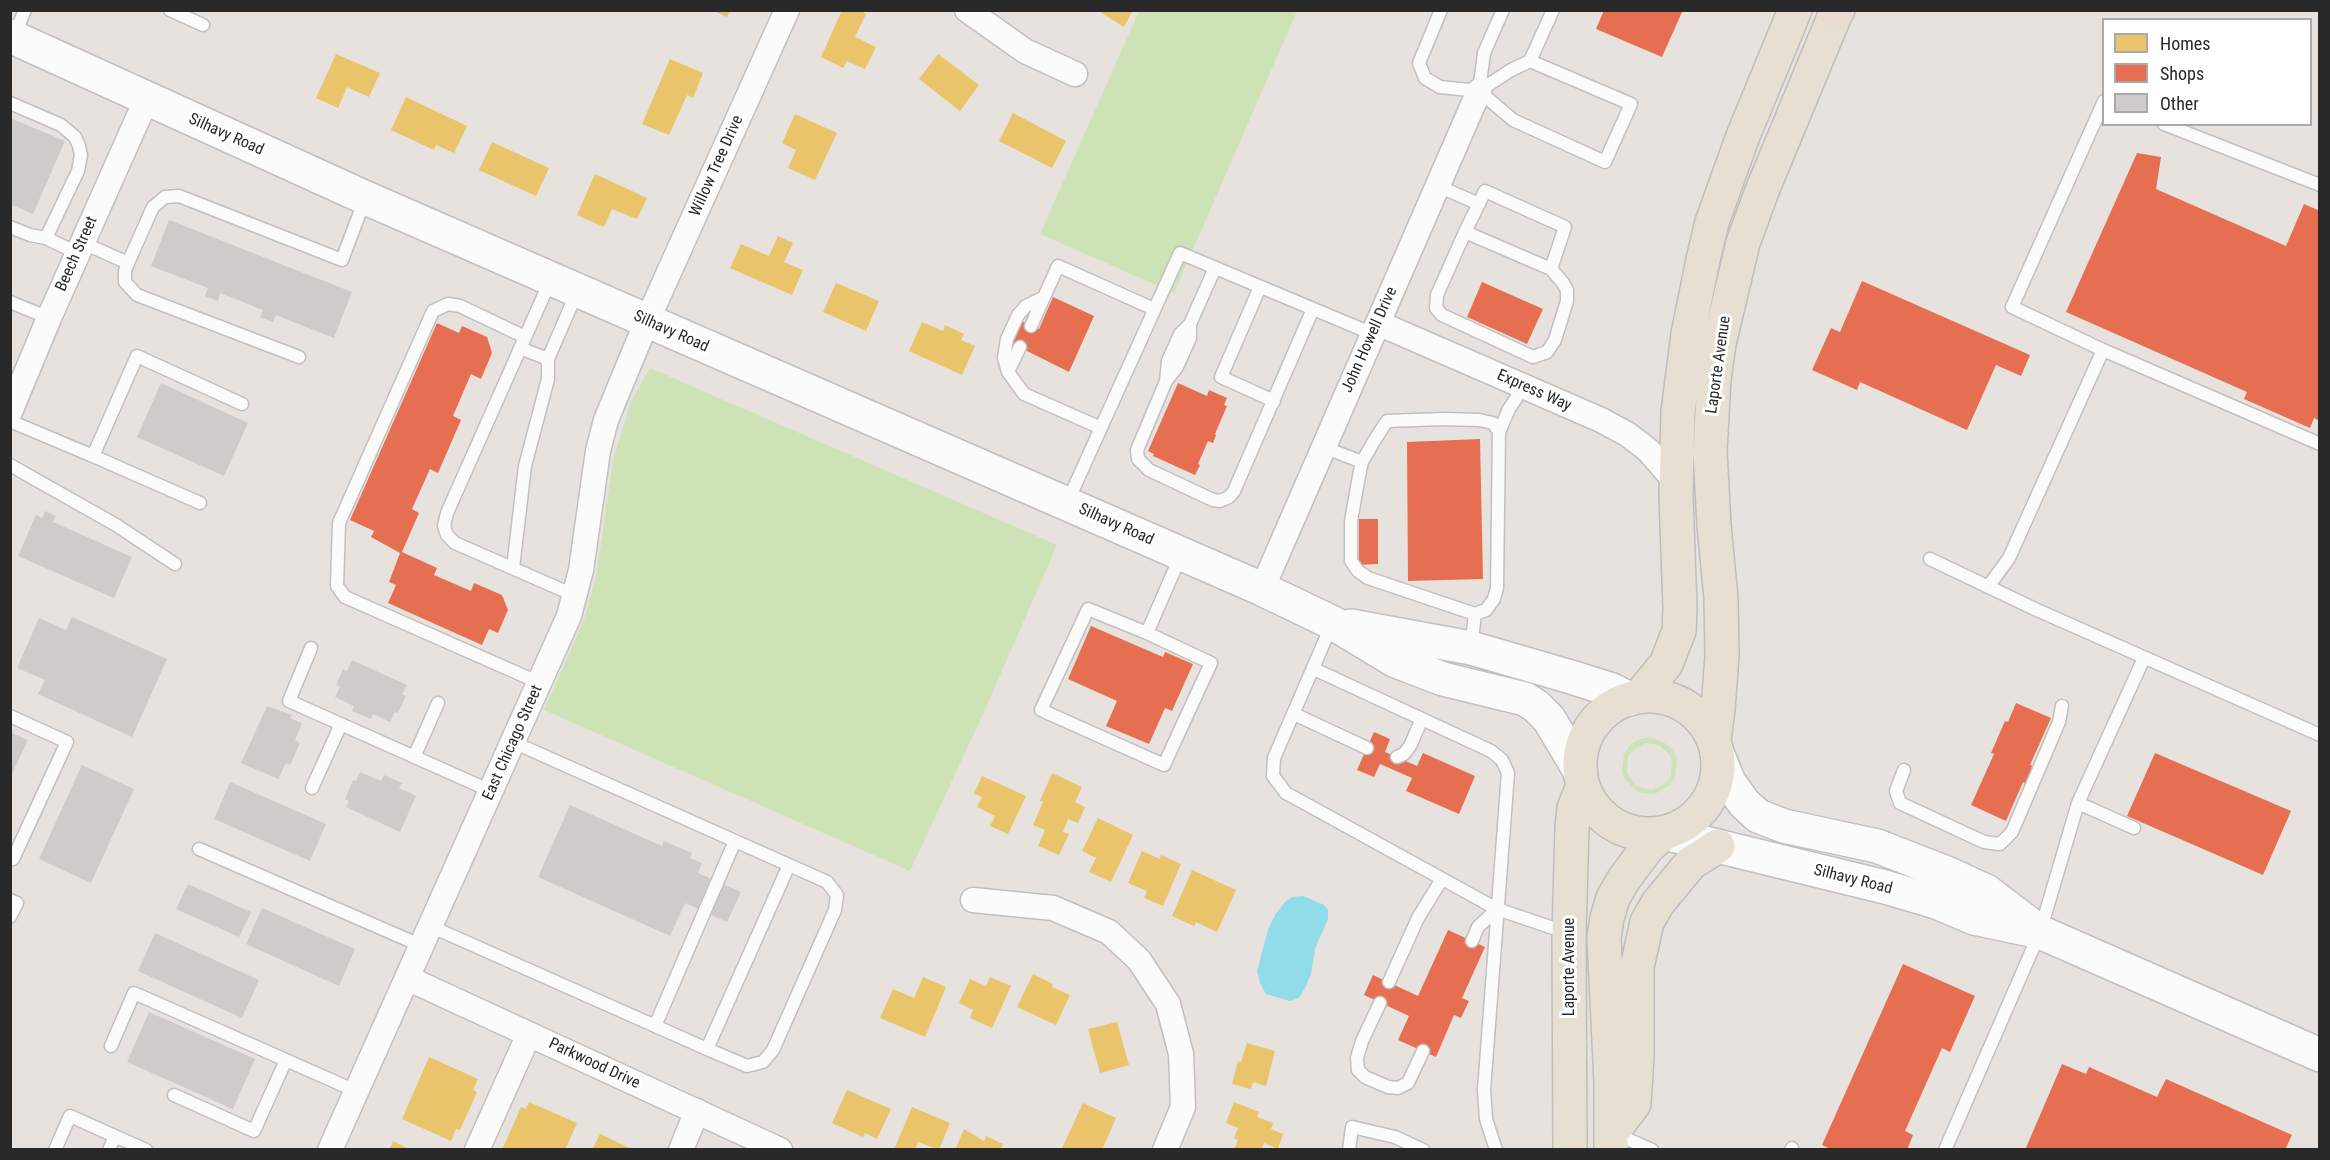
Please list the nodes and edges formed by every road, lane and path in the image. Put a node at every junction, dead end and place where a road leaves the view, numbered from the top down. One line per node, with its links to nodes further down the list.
1 (170, 10): 9 (lane)
2 (787, 10): 36 (street, Willow Tree Drive)
3 (967, 10): 12 (street)
4 (1441, 10): 13 (lane)
5 (1503, 10): 13 (lane)
6 (1553, 10): 11 (lane)
7 (1795, 10): 57 (main road, Laporte Avenue)
8 (1837, 12): 84 (main road, Laporte Avenue)
9 (203, 25)
10 (16, 28): 14 (street, Silhavy Road)
11 (1530, 61): 13 (lane); 13 (lane)
12 (1075, 74)
13 (1479, 91): 19 (street, John Howell Drive)
14 (147, 98): 20 (street, Silhavy Road); 25 (street, Beech Street)
15 (10, 103): 24 (lane)
16 (2102, 103): 41 (lane)
17 (2169, 126): 18 (lane)
18 (2319, 185)
19 (1438, 186): 21 (lane); 38 (street, John Howell Drive)
20 (366, 198): 26 (lane); 29 (street, Silhavy Road)
21 (1479, 204): 23 (lane); 28 (lane)
22 (10, 227): 24 (lane)
23 (1465, 232): 28 (lane); 28 (lane)
24 (46, 238): 25 (lane)
25 (79, 248): 26 (lane); 35 (street, Beech Street)
26 (128, 263): 42 (lane)
27 (1215, 268): 30 (lane); 33 (lane); 46 (lane)
28 (1551, 269)
29 (564, 285): 36 (street, Silhavy Road); 39 (lane); 43 (lane)
30 (1260, 286): 34 (lane); 46 (lane)
31 (1043, 298): 33 (lane); 37 (lane); 44 (lane)
32 (10, 302): 35 (lane)
33 (1154, 309): 50 (lane)
34 (1313, 309): 38 (lane); 46 (lane)
35 (49, 318): 48 (street, Beech Street)
36 (647, 321): 59 (street, Silhavy Road); 66 (street, East Chicago Street)
37 (1030, 326)
38 (1375, 328): 45 (street, Express Way); 53 (street, John Howell Drive)
39 (523, 342): 43 (lane); 63 (lane); 74 (lane)
40 (1020, 347): 44 (lane)
41 (2103, 350): 52 (lane); 64 (lane)
42 (299, 357)
43 (548, 358): 63 (lane)
44 (1008, 372): 50 (lane)
45 (1533, 391): 51 (lane); 57 (street, Express Way)
46 (1274, 400)
47 (242, 404): 54 (lane)
48 (10, 412)
49 (10, 421): 54 (lane)
50 (1101, 428): 59 (lane)
51 (1499, 432): 55 (lane); 67 (lane)
52 (2319, 444)
53 (1323, 447): 55 (lane); 65 (street, John Howell Drive)
54 (93, 456): 58 (lane)
55 (1362, 462): 67 (lane)
56 (10, 465): 62 (lane)
57 (1676, 482): 75 (main road, Laporte Avenue)
58 (200, 502)
59 (1067, 504): 60 (street, Silhavy Road)
60 (1181, 554): 65 (street, Silhavy Road); 69 (lane)
61 (1930, 559): 64 (lane)
62 (175, 564)
63 (513, 568): 66 (lane)
64 (1988, 586): 72 (lane)
65 (1262, 589): 68 (street, Silhavy Road)
66 (576, 596): 74 (street, East Chicago Street)
67 (1475, 614): 71 (lane)
68 (1333, 623): 71 (street, Silhavy Road); 73 (lane); 89 (street, Silhavy Road)
69 (1147, 633): 69 (lane)
70 (311, 648): 81 (lane)
71 (1471, 648): 75 (street, Silhavy Road)
72 (2144, 658): 82 (lane); 92 (lane)
73 (1314, 669): 78 (lane); 80 (lane)
74 (540, 683): 83 (street, East Chicago Street)
75 (1635, 698): 84 (main road); 89 (main road)
76 (438, 703): 86 (lane)
77 (2062, 706): 88 (lane)
78 (1294, 714): 85 (lane); 100 (lane)
79 (10, 716): 98 (lane)
80 (1422, 719): 87 (lane); 103 (lane)
81 (341, 724): 86 (lane); 90 (lane)
82 (2319, 735)
83 (513, 742): 91 (street, East Chicago Street); 95 (lane)
84 (1715, 746): 94 (main road); 105 (street, Silhavy Road)
85 (1367, 748)
86 (414, 757): 91 (lane)
87 (1396, 758)
88 (1904, 770)
89 (1582, 778): 94 (main road); 106 (main road, Laporte Avenue)
90 (312, 788)
91 (491, 791): 107 (street, East Chicago Street)
92 (2078, 803): 93 (lane); 105 (lane)
93 (2134, 828)
94 (1664, 833): 96 (street, Silhavy Road); 123 (main road, Laporte Avenue)
95 (735, 841): 99 (lane); 112 (lane)
96 (1718, 846): 105 (street, Silhavy Road); 123 (main road)
97 (199, 849): 107 (lane)
98 (10, 858)
99 (789, 865): 115 (lane); 115 (lane)
100 (1442, 879): 103 (lane); 110 (lane)
101 (10, 900): 104 (lane)
102 (972, 900): 131 (street)
103 (1497, 909): 106 (lane); 108 (lane); 134 (lane)
104 (10, 917)
105 (2040, 932): 117 (street, Silhavy Road); 137 (lane)
106 (1569, 933): 135 (main road, Laporte Avenue)
107 (426, 936): 109 (street, East Chicago Street); 112 (lane)
108 (1472, 941)
109 (407, 978): 113 (street, Parkwood Drive); 119 (street, East Chicago Street)
110 (1389, 982)
111 (1380, 1003): 116 (lane)
112 (655, 1026): 115 (lane)
113 (529, 1034): 121 (street, Parkwood Drive); 128 (street)
114 (111, 1046): 118 (lane)
115 (707, 1049)
116 (1423, 1051)
117 (2319, 1055)
118 (286, 1060): 119 (lane); 120 (lane)
119 (356, 1091): 127 (street, East Chicago Street)
120 (174, 1095)
121 (698, 1111): 129 (street); 130 (street, Parkwood Drive)
122 (116, 1136): 124 (lane); 125 (lane); 126 (lane)
123 (1611, 1141): 136 (lane)
124 (55, 1149)
125 (110, 1149)
126 (146, 1149)
127 (330, 1149)
128 (477, 1149)
129 (681, 1149)
130 (780, 1149)
131 (1165, 1149)
132 (1349, 1149): 133 (lane)
133 (1423, 1149)
134 (1496, 1149)
135 (1570, 1149)
136 (1652, 1149)
137 (1945, 1149)

